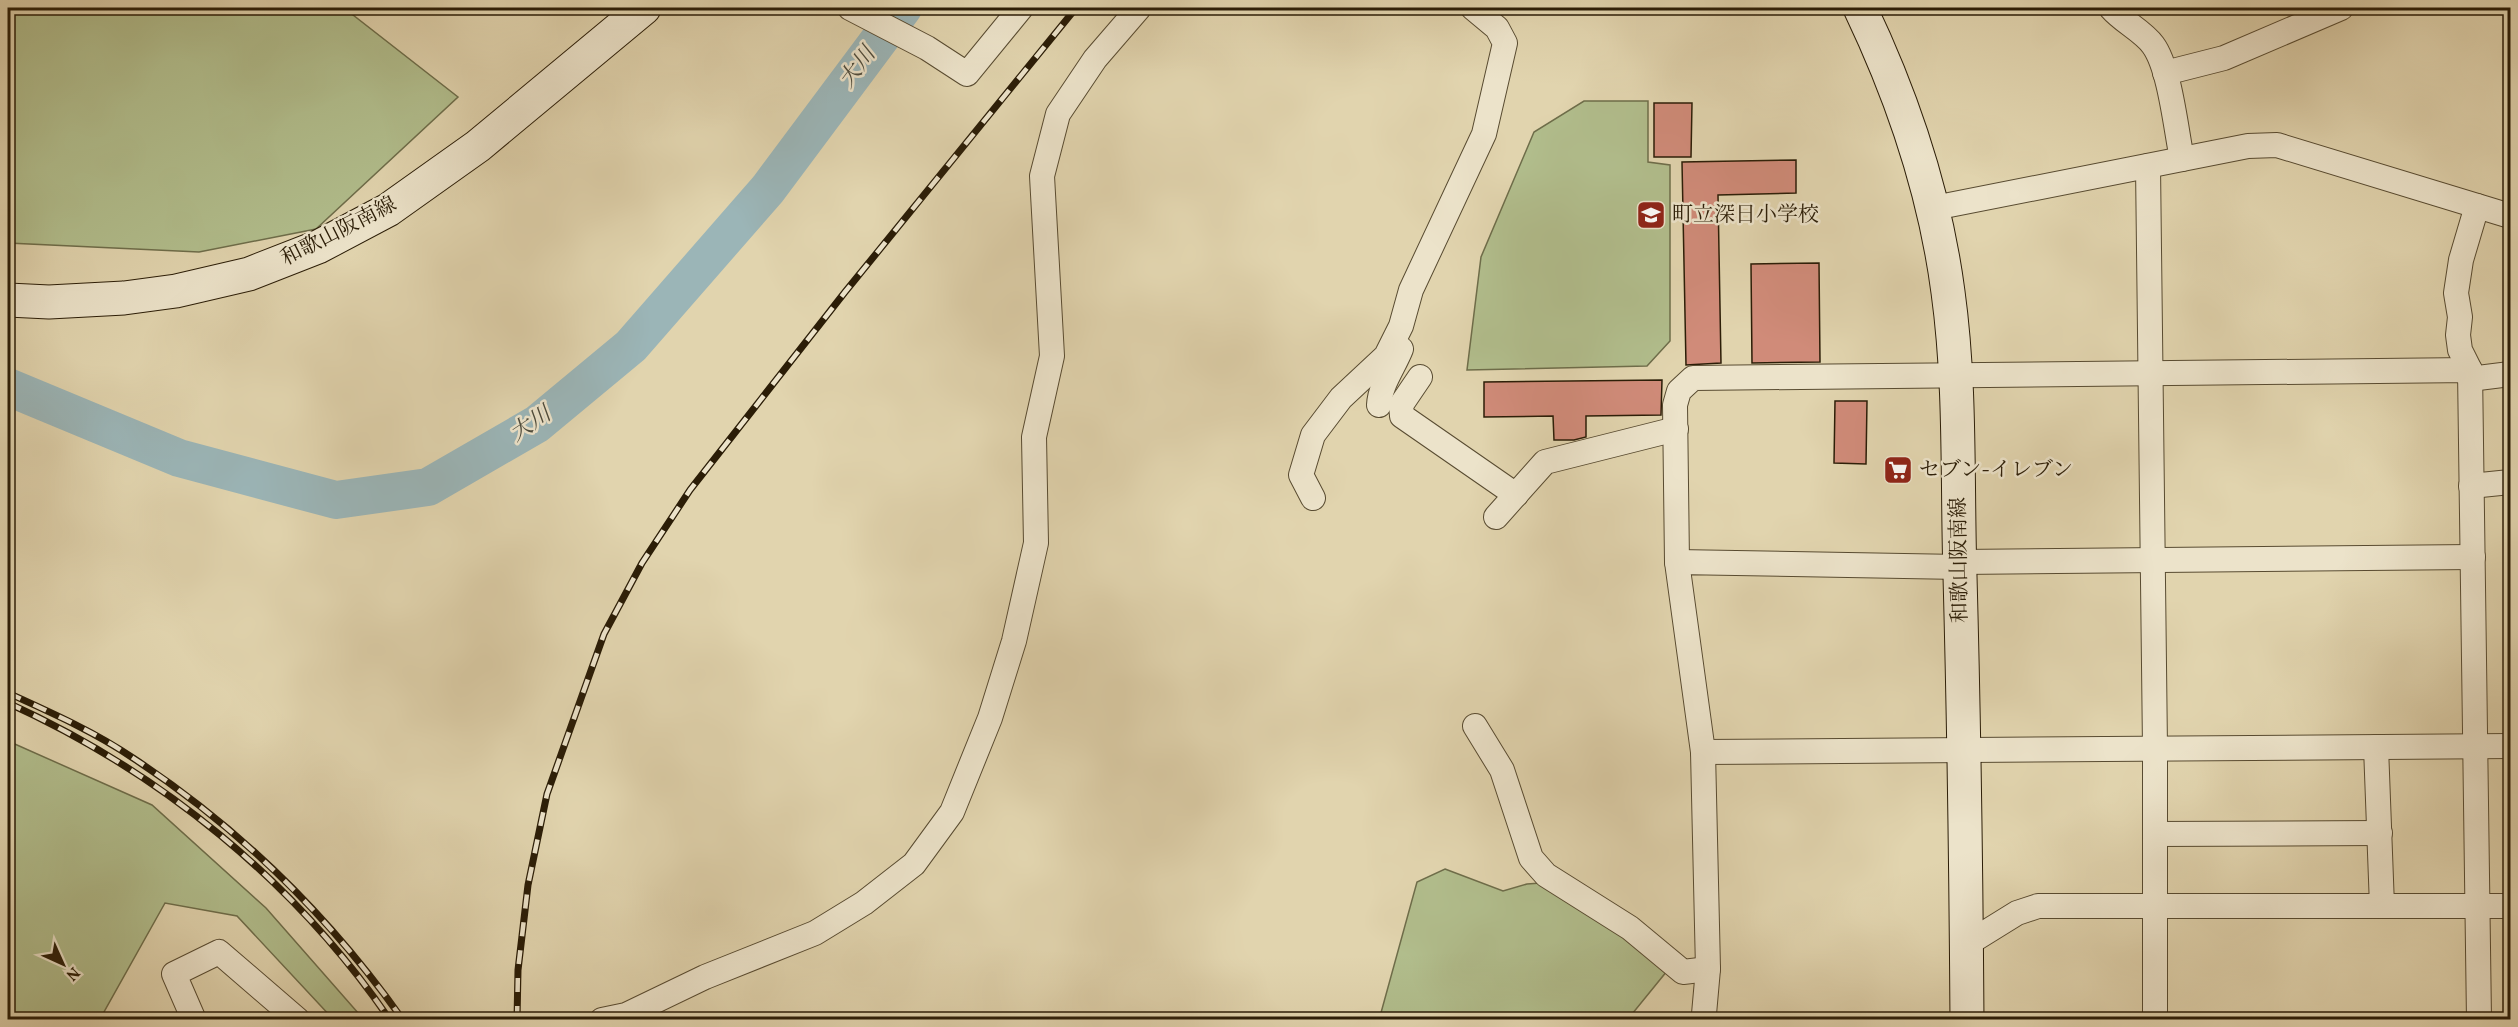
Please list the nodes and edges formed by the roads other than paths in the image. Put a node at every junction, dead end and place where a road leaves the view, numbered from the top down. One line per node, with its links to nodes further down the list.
1 (644, 8): 16 (main road, 和歌山阪南線)
2 (1021, 8): 8 (street)
3 (1139, 8): 51 (street)
4 (1473, 8): 15 (street)
5 (1860, 8): 13 (main road, 和歌山阪南線)
6 (2111, 8): 9 (street)
7 (2341, 8): 9 (street)
8 (852, 9)
9 (2165, 73): 10 (street)
10 (2181, 159): 11 (street); 12 (street)
11 (2148, 166): 13 (street); 17 (street)
12 (2477, 206): 14 (street); 19 (street)
13 (1934, 208): 20 (main road, 和歌山阪南線)
14 (2511, 216)
15 (1409, 299): 22 (street); 27 (street)
16 (8, 300)
17 (2151, 372): 19 (street); 20 (street); 30 (street)
18 (2511, 374): 19 (street)
19 (2470, 375): 25 (street)
20 (1956, 376): 23 (street); 32 (main road, 和歌山阪南線)
21 (1420, 377): 26 (street)
22 (1379, 405)
23 (1676, 429): 26 (street); 31 (street)
24 (2511, 482): 25 (street)
25 (2471, 486): 29 (street)
26 (1516, 495): 28 (street)
27 (1313, 498)
28 (1496, 517)
29 (2472, 557): 30 (street); 36 (street)
30 (2153, 561): 32 (street); 37 (street)
31 (1677, 562): 32 (street); 39 (street)
32 (1960, 565): 38 (main road, 和歌山阪南線)
33 (1475, 726): 47 (street)
34 (2511, 746): 36 (street)
35 (2376, 747): 36 (street); 37 (street); 40 (street)
36 (2475, 747): 44 (street)
37 (2155, 748): 38 (street); 41 (street)
38 (1965, 750): 39 (street); 46 (main road, 和歌山阪南線)
39 (1703, 752): 47 (street)
40 (2380, 833): 41 (street); 43 (street)
41 (2155, 834): 42 (street)
42 (2155, 906): 43 (street); 46 (street); 53 (street)
43 (2382, 906): 44 (street)
44 (2478, 906): 45 (street); 54 (street)
45 (2511, 906)
46 (1966, 944): 52 (main road, 和歌山阪南線)
47 (1708, 969): 48 (street)
48 (1706, 1018)
49 (194, 1020): 50 (street)
50 (298, 1020)
51 (602, 1020)
52 (1967, 1020)
53 (2155, 1020)
54 (2479, 1020)

